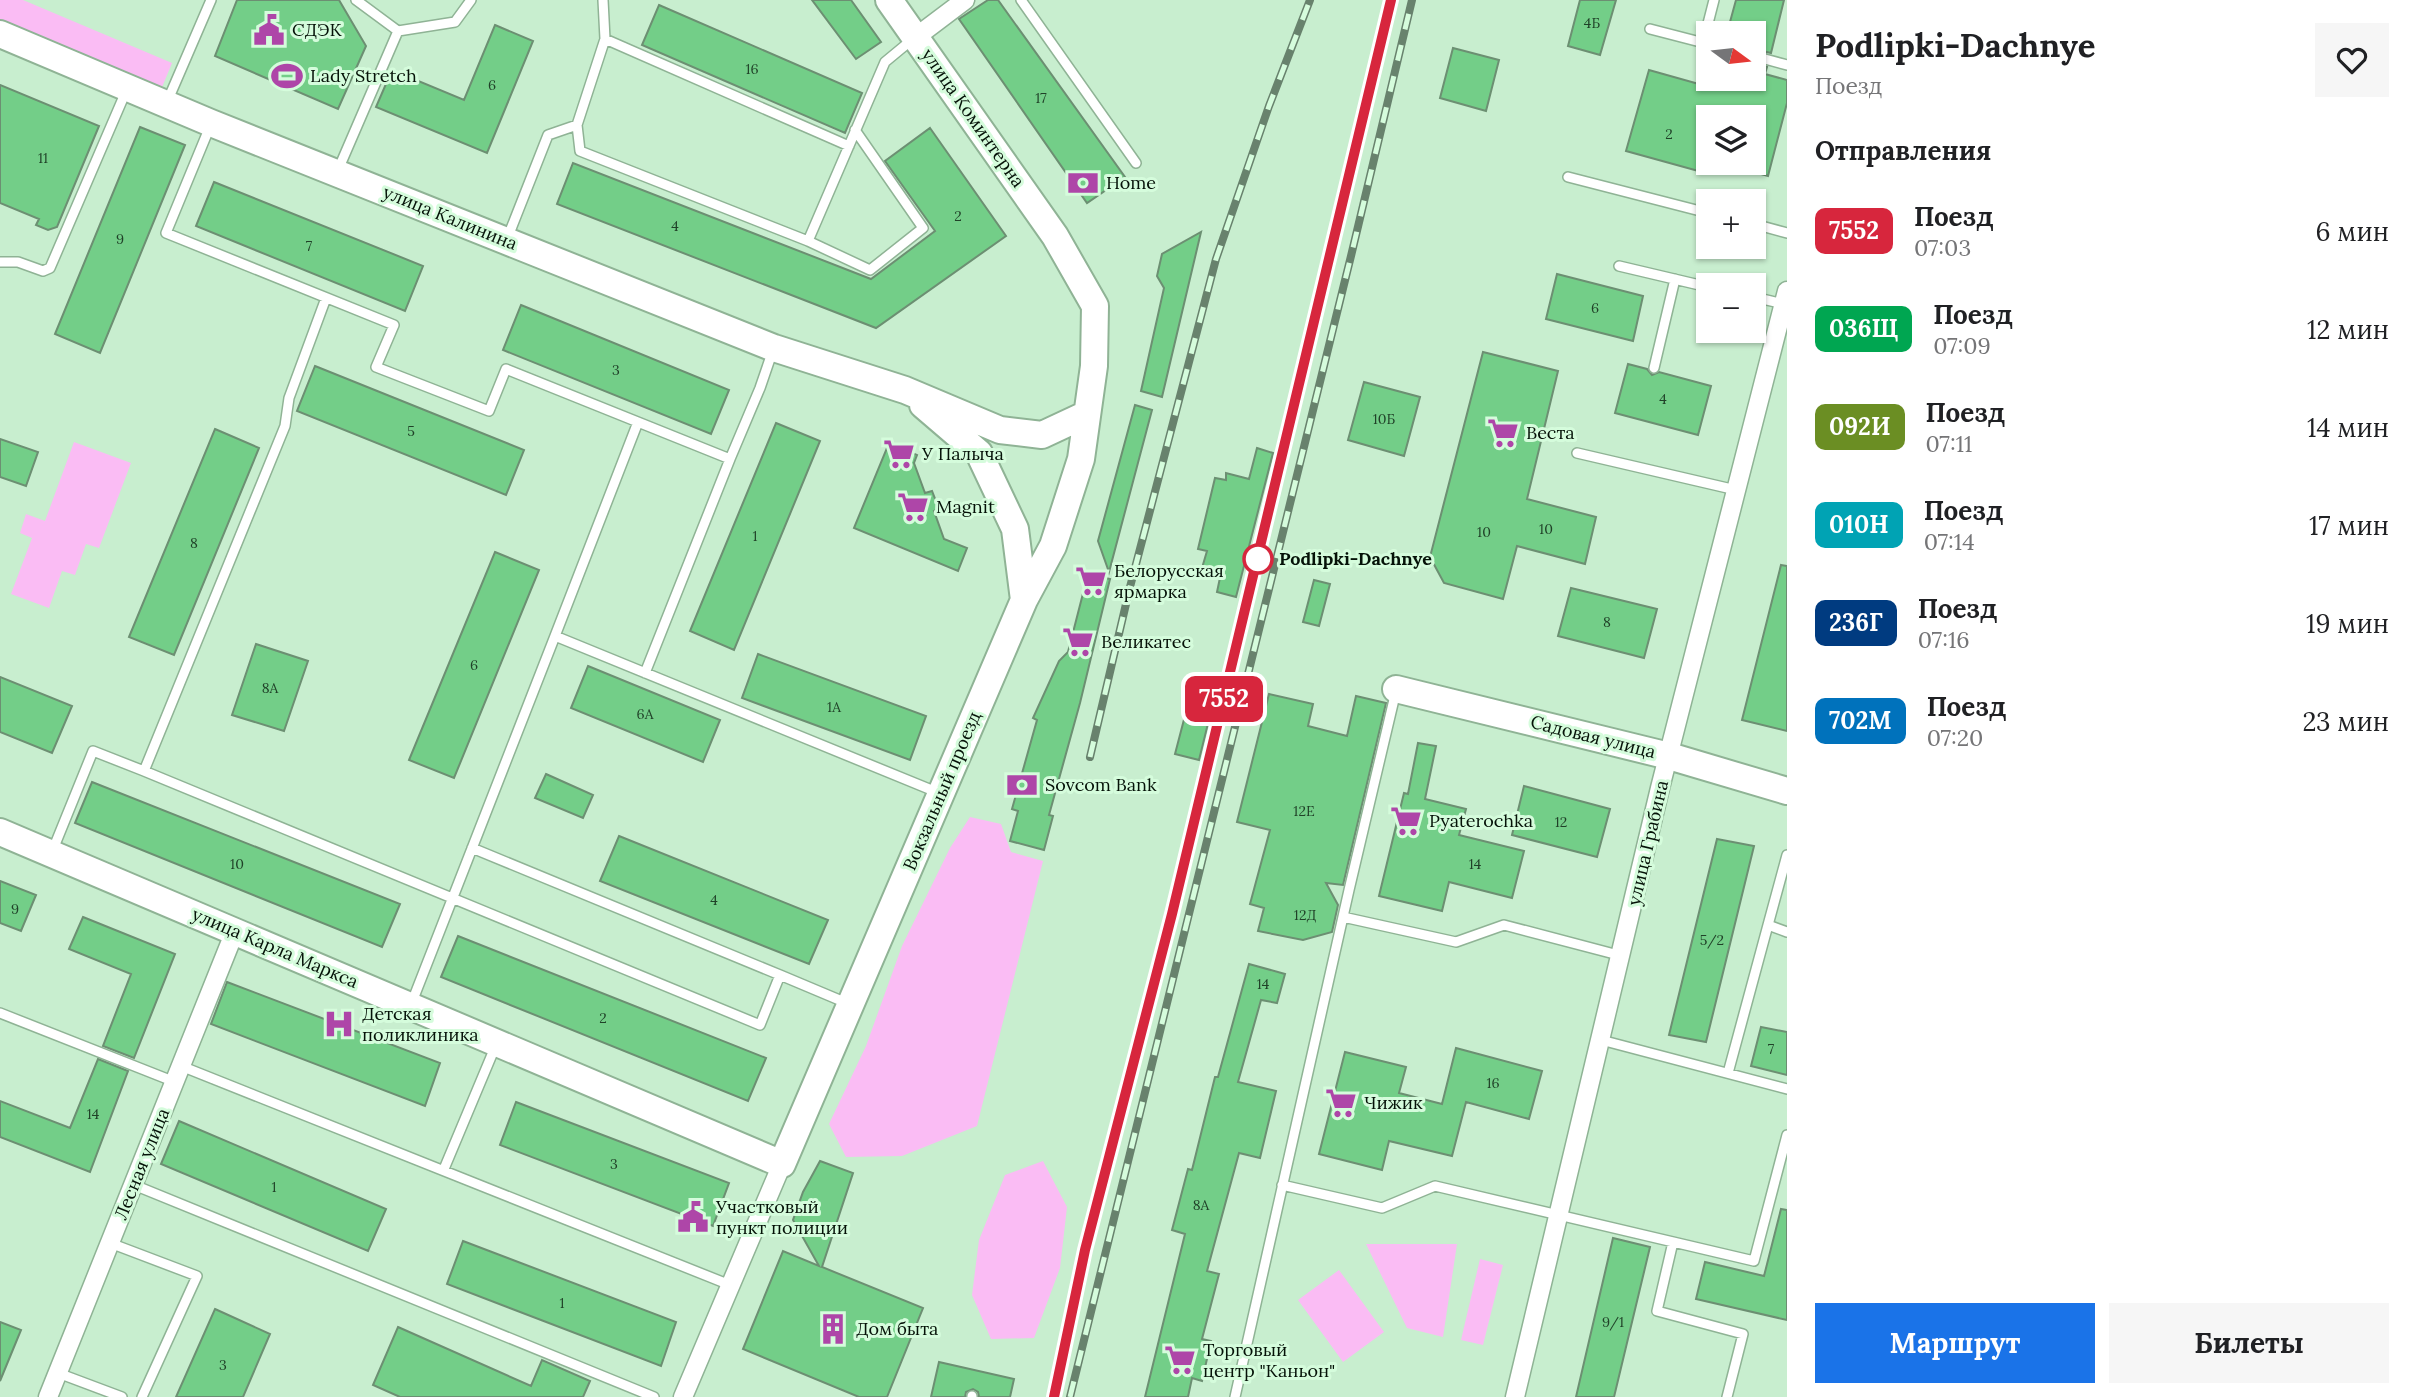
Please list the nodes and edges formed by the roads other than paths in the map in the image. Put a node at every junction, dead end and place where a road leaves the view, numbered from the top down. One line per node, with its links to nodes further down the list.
1 (211, 0): 19 (lane)
2 (356, 0): 11 (lane)
3 (471, 0): 11 (lane)
4 (603, 0): 14 (lane)
5 (889, 0): 13 (street, улица Коминтерна)
6 (965, 0): 13 (street)
7 (1021, 0): 24 (lane)
8 (1714, 0): 9 (lane)
9 (1710, 21)
10 (1650, 29): 15 (lane)
11 (398, 31): 25 (lane)
12 (0, 34): 18 (street, улица Калинина)
13 (916, 37): 22 (lane); 42 (street, улица Коминтерна)
14 (605, 38): 21 (lane); 23 (lane)
15 (1696, 41)
16 (1766, 59): 17 (lane)
17 (1787, 65)
18 (128, 87): 19 (street, улица Калинина); 32 (lane)
19 (166, 104): 20 (street, улица Калинина)
20 (211, 123): 25 (street, улица Калинина); 37 (lane)
21 (577, 125): 30 (lane); 31 (lane)
22 (855, 130): 23 (lane); 31 (lane)
23 (849, 146): 31 (lane)
24 (1136, 163)
25 (337, 173): 30 (street, улица Калинина)
26 (1568, 177): 27 (lane)
27 (1696, 210)
28 (1766, 227): 29 (lane)
29 (1787, 233)
30 (506, 241): 39 (street, улица Калинина)
31 (808, 241)
32 (0, 262)
33 (1619, 266): 34 (lane)
34 (1675, 279): 35 (lane); 40 (lane)
35 (1696, 284)
36 (1766, 297): 38 (lane)
37 (326, 298): 43 (lane); 54 (lane)
38 (1785, 298): 46 (street, улица Грабина)
39 (774, 348): 41 (street, улица Калинина); 45 (lane)
40 (1654, 368)
41 (905, 390): 42 (street, улица Калинина); 47 (street)
42 (1087, 414): 48 (street, Вокзальный проезд)
43 (638, 422): 45 (lane); 50 (lane)
44 (1577, 453): 46 (lane)
45 (730, 459): 51 (lane)
46 (1737, 490): 53 (street, улица Грабина)
47 (1015, 529): 48 (street); 49 (street)
48 (1053, 546): 49 (street, Вокзальный проезд)
49 (1024, 600): 56 (street, Вокзальный проезд)
50 (555, 636): 51 (lane); 58 (lane)
51 (645, 673): 56 (lane)
52 (1396, 689): 53 (street, Садовая улица); 62 (lane)
53 (1669, 756): 55 (street, Садовая улица); 66 (street, улица Грабина)
54 (144, 771): 59 (lane); 61 (lane)
55 (1787, 791)
56 (941, 794): 68 (street, Вокзальный проезд)
57 (0, 832): 59 (street, улица Карла Маркса)
58 (472, 848): 61 (lane); 67 (lane)
59 (51, 853): 64 (street, улица Карла Маркса)
60 (1787, 855): 63 (lane)
61 (453, 899): 67 (lane); 69 (lane)
62 (1343, 917): 66 (lane); 80 (lane)
63 (1768, 925): 65 (lane); 73 (lane)
64 (235, 931): 69 (street, улица Карла Маркса); 74 (street, Лесная улица)
65 (1787, 932)
66 (1622, 956): 71 (street, улица Грабина)
67 (780, 975): 68 (lane)
68 (850, 1005): 77 (street, Вокзальный проезд)
69 (410, 1006): 72 (street, улица Карла Маркса)
70 (0, 1013): 74 (lane)
71 (1601, 1040): 73 (lane); 81 (street, улица Грабина)
72 (496, 1043): 77 (street, улица Карла Маркса); 78 (lane)
73 (1728, 1073): 75 (lane)
74 (178, 1074): 78 (lane); 79 (street, Лесная улица)
75 (1787, 1089)
76 (1787, 1135): 82 (lane)
77 (782, 1164): 84 (street)
78 (444, 1169): 84 (lane)
79 (134, 1185): 83 (street, Лесная улица); 89 (lane)
80 (1282, 1185): 81 (lane); 91 (lane)
81 (1559, 1214): 82 (lane); 92 (street, улица Грабина)
82 (1672, 1242): 93 (lane)
83 (110, 1244): 85 (street, Лесная улица); 88 (lane)
84 (730, 1285): 90 (street)
85 (58, 1373): 86 (street, Лесная улица); 87 (lane)
86 (48, 1397)
87 (122, 1397)
88 (142, 1397)
89 (654, 1397)
90 (683, 1397)
91 (1235, 1397)
92 (1515, 1397)
93 (1727, 1397)

